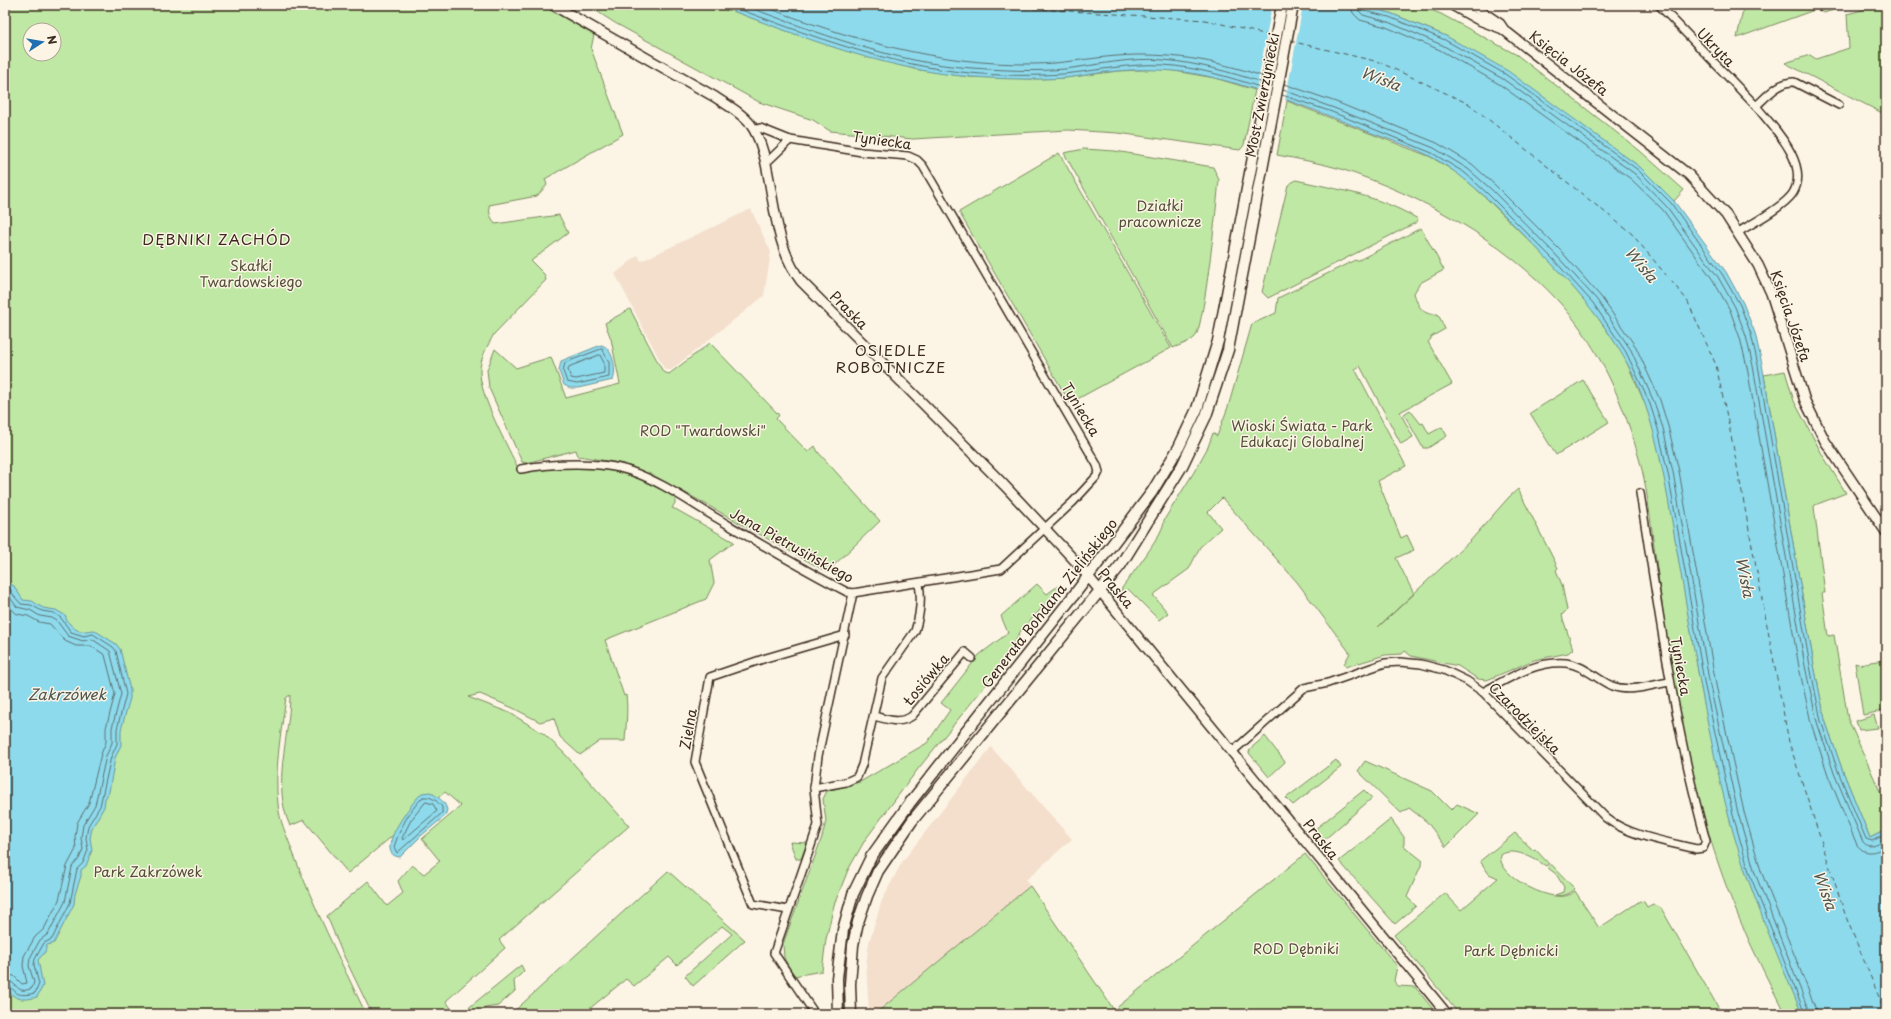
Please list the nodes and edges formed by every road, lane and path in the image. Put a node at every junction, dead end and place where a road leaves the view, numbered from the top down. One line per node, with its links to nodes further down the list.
1 (553, 5): 10 (street)
2 (1282, 5): 13 (main road, Most Zwierzyniecki)
3 (1293, 5): 22 (main road, Most Zwierzyniecki)
4 (1452, 5): 7 (street, Księcia Józefa)
5 (1472, 5): 7 (street, Księcia Józefa)
6 (1659, 5): 9 (street, Ukryta)
7 (1504, 30): 14 (street, Księcia Józefa)
8 (1839, 105): 9 (street)
9 (1756, 106): 14 (street, Ukryta)
10 (754, 130): 11 (street, Tyniecka); 12 (street, Praska)
11 (790, 140): 12 (street); 17 (street, Tyniecka)
12 (766, 163): 18 (street, Praska)
13 (1247, 188): 20 (main road, Generała Bohdana Zielińskiego)
14 (1738, 232): 19 (street, Księcia Józefa)
15 (521, 468): 23 (street, Jana Pietrusińskiego)
16 (1640, 493): 26 (street, Tyniecka)
17 (1073, 502): 18 (street, Jana Pietrusińskiego)
18 (1046, 528): 20 (street, Praska); 21 (street, Jana Pietrusińskiego)
19 (1886, 532)
20 (1088, 576): 22 (street, Praska); 34 (main road, Generała Bohdana Zielińskiego)
21 (919, 584): 23 (street, Jana Pietrusińskiego); 28 (street)
22 (1100, 590): 29 (street, Praska); 35 (main road)
23 (853, 593): 24 (street)
24 (845, 635): 30 (street); 32 (street, Zielna)
25 (972, 658): 28 (street, Łosiówka)
26 (1669, 682): 27 (street); 31 (street, Tyniecka)
27 (1483, 692): 29 (street, Czarodziejska); 31 (street, Czarodziejska)
28 (874, 716): 30 (street)
29 (1232, 752): 36 (street, Praska)
30 (814, 788): 32 (street)
31 (1706, 841)
32 (788, 910): 33 (street)
33 (813, 1013)
34 (838, 1014)
35 (852, 1014)
36 (1447, 1014)

